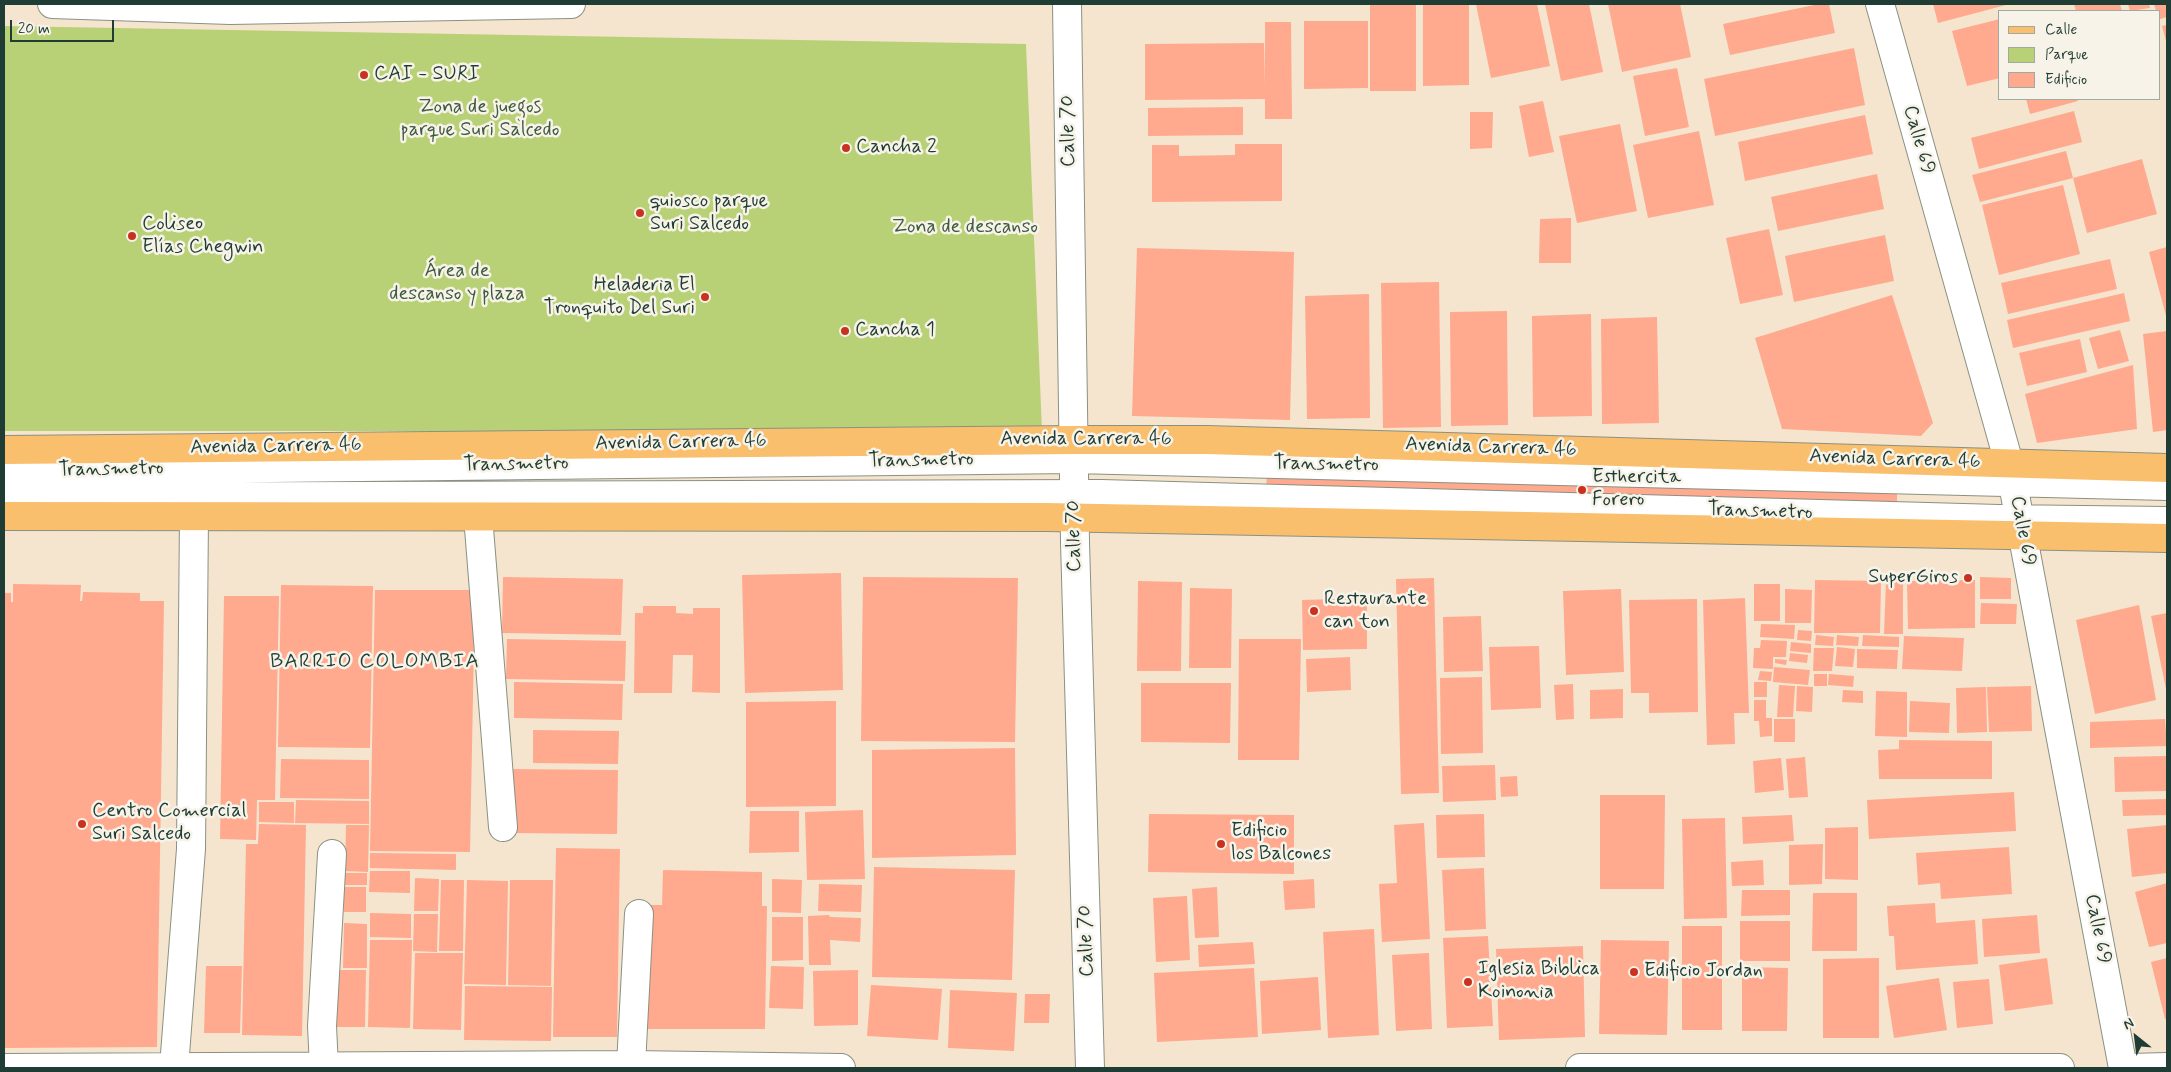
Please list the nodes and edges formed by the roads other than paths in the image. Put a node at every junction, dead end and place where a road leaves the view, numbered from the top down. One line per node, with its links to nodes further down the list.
1 (52, 4): 5 (street)
2 (571, 4): 5 (street)
3 (1067, 4): 6 (street, Calle 70)
4 (1880, 4): 10 (street, Calle 69)
5 (400, 6)
6 (1073, 449): 7 (main road, Avenida Carrera 46); 9 (street, Transmetro); 10 (main road, Avenida Carrera 46); 13 (street, Calle 70)
7 (4, 450)
8 (2167, 468): 10 (main road, Avenida Carrera 46)
9 (4, 471)
10 (2011, 472): 11 (street); 18 (street, Calle 69)
11 (2167, 486)
12 (4, 497): 13 (street, Transmetro)
13 (1074, 506): 16 (main road); 18 (main road); 29 (street, Calle 70)
14 (194, 515): 15 (main road); 16 (main road); 24 (street)
15 (4, 516)
16 (478, 516): 20 (street)
17 (2167, 521): 18 (street)
18 (2021, 528): 19 (main road); 32 (street, Calle 69)
19 (2167, 538)
20 (503, 827)
21 (332, 854): 25 (street)
22 (639, 914): 23 (street)
23 (631, 1065): 25 (street); 28 (street)
24 (174, 1067): 25 (street); 27 (street)
25 (324, 1067)
26 (2167, 1067): 33 (street)
27 (4, 1068)
28 (841, 1068)
29 (1090, 1068)
30 (1580, 1068): 31 (street)
31 (2060, 1068)
32 (2123, 1068)
33 (2129, 1068)

